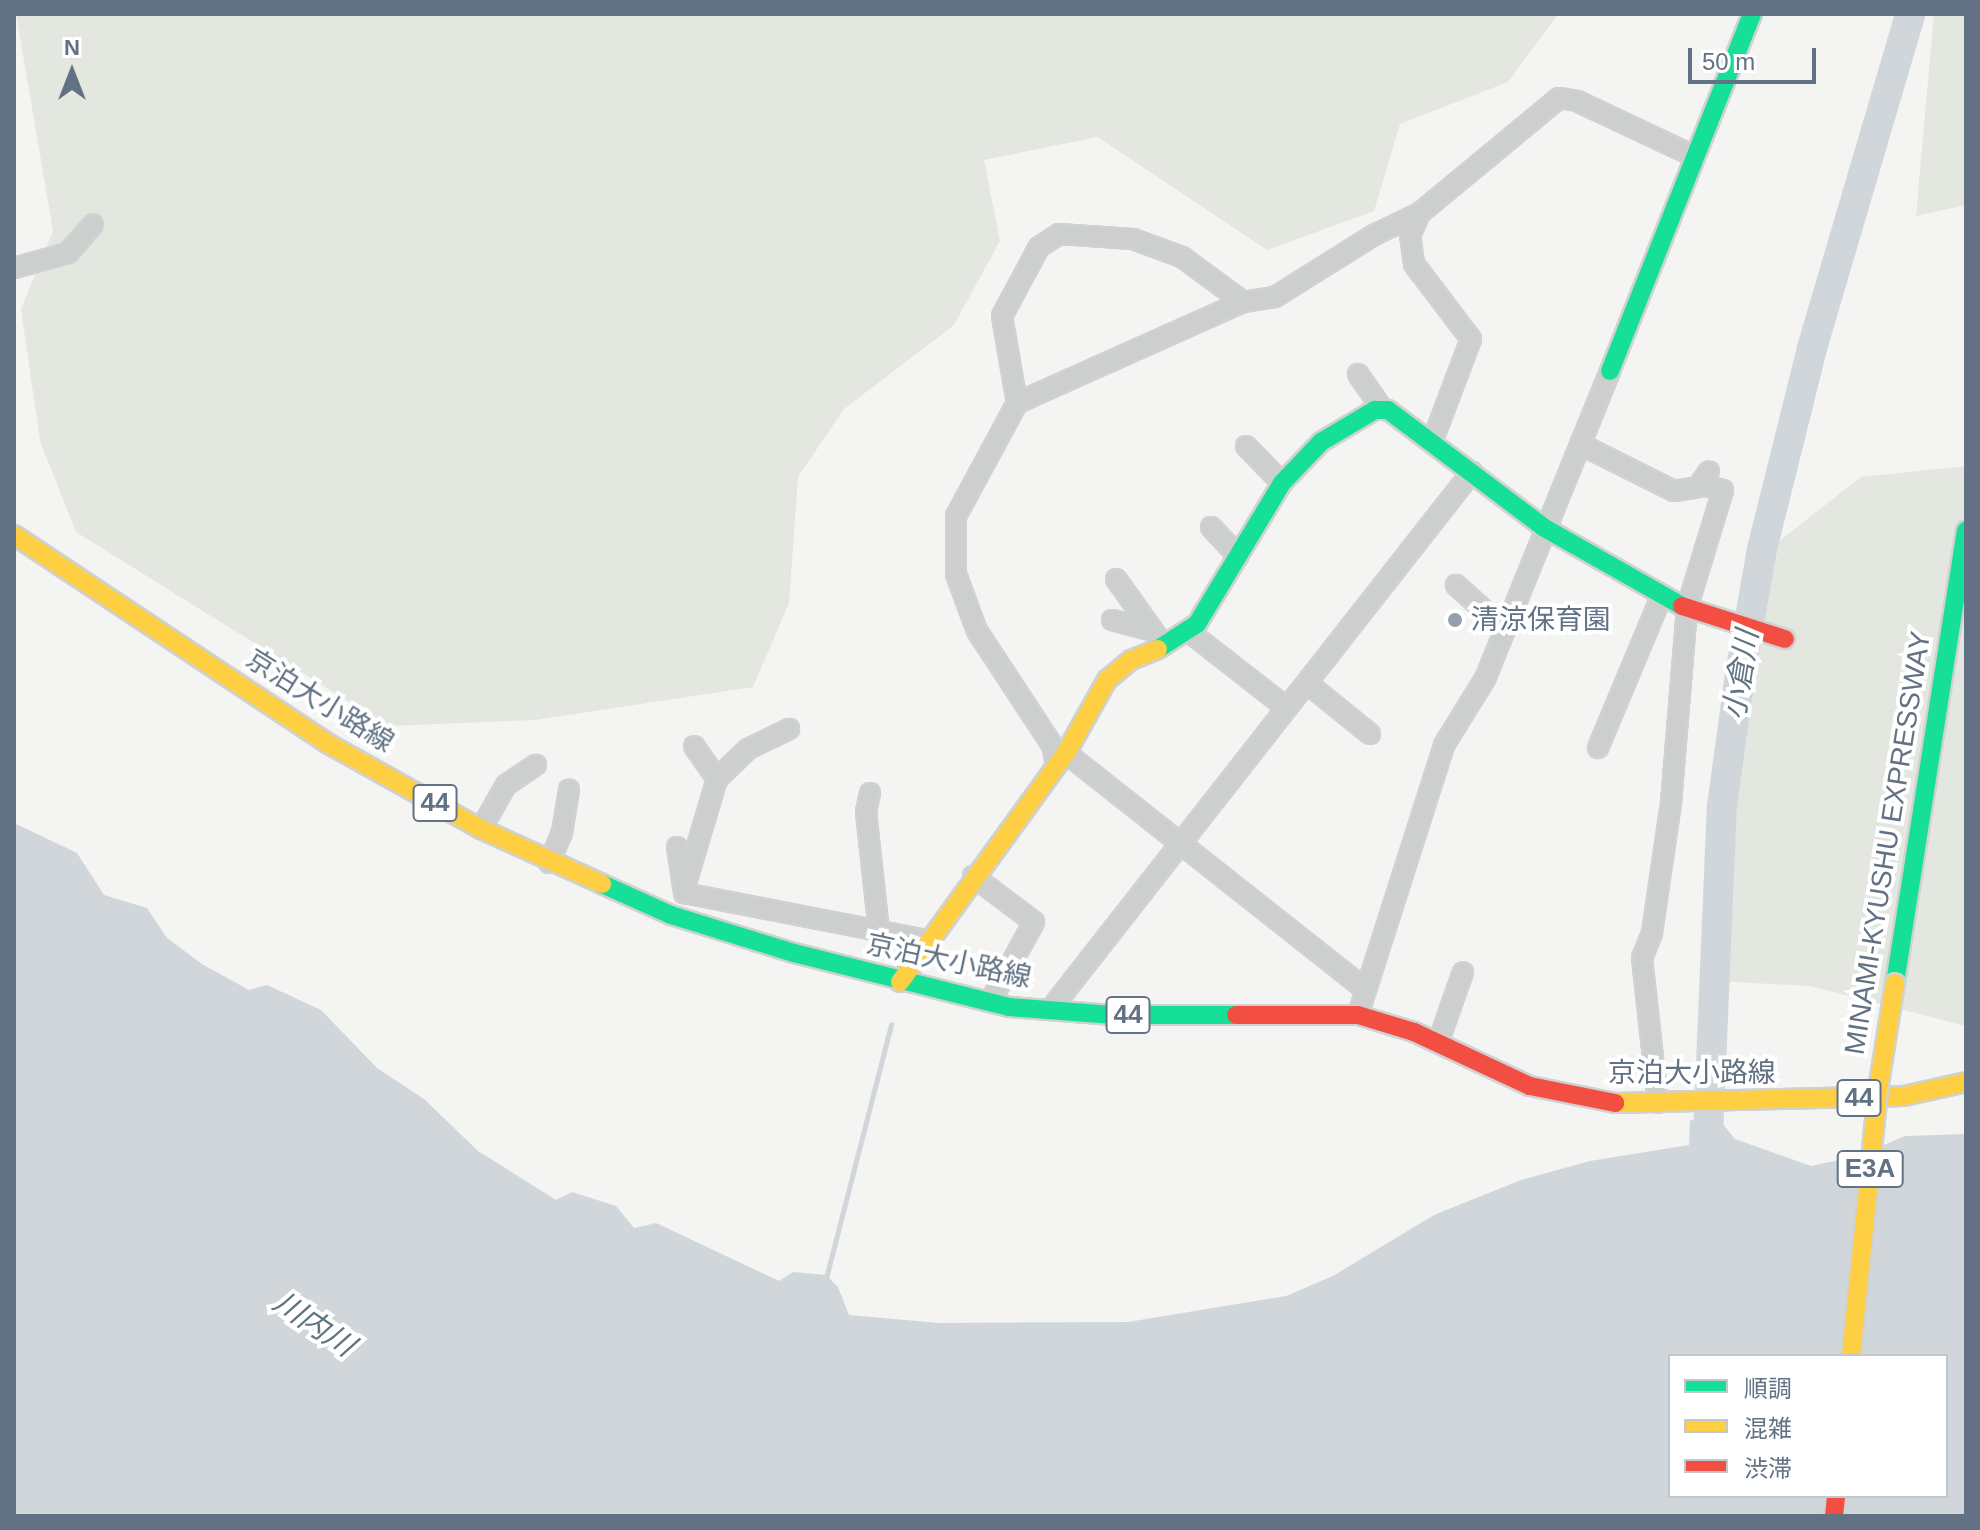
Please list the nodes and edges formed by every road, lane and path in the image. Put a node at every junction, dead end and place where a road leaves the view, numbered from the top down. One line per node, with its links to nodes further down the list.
1 (1752, 14): 2 (main road)
2 (1692, 155): 3 (street); 7 (main road)
3 (1420, 213): 6 (street); 11 (street)
4 (93, 224): 5 (street)
5 (14, 268)
6 (1243, 302): 9 (street); 9 (street)
7 (1610, 371): 12 (street)
8 (1358, 374): 10 (street)
9 (1017, 403): 36 (street)
10 (1383, 410): 11 (main road); 15 (main road)
11 (1432, 442): 14 (main road)
12 (1580, 444): 17 (street); 24 (street)
13 (1246, 446): 15 (street)
14 (1472, 472): 17 (main road); 30 (street)
15 (1282, 483): 20 (main road)
16 (1211, 527): 20 (street)
17 (1543, 527): 23 (main road); 26 (street)
18 (1966, 531): 59 (main road, MINAMI-KYUSHU EXPRESSWAY / E3A, bridge)
19 (14, 535): 41 (main road, 京泊大小路線 / 44)
20 (1238, 556): 27 (main road)
21 (1116, 579): 28 (street)
22 (1456, 585): 26 (street)
23 (1662, 595): 24 (main road); 35 (street)
24 (1690, 610): 29 (main road); 58 (street)
25 (1112, 620): 28 (street)
26 (1504, 628): 52 (street)
27 (1188, 631): 28 (main road); 31 (street)
28 (1158, 638): 36 (main road)
29 (1785, 639)
30 (1307, 683): 31 (street); 33 (street)
31 (1287, 708): 42 (street)
32 (789, 729): 38 (street)
33 (1370, 734)
34 (694, 746): 38 (street)
35 (1598, 748)
36 (1061, 759): 42 (street); 45 (main road)
37 (536, 765): 41 (street)
38 (717, 779): 46 (street)
39 (569, 790): 44 (street)
40 (870, 793): 48 (street)
41 (481, 829): 44 (main road, 京泊大小路線 / 44)
42 (1180, 845): 52 (street); 54 (street)
43 (677, 847): 46 (street)
44 (549, 863): 47 (main road, 京泊大小路線 / 44)
45 (973, 876): 49 (main road); 53 (street)
46 (684, 893): 47 (street); 48 (street)
47 (679, 917): 51 (main road, 京泊大小路線 / 44)
48 (879, 931): 49 (street)
49 (926, 940): 51 (main road)
50 (1463, 972): 56 (street)
51 (900, 982): 53 (main road, 京泊大小路線 / 44)
52 (1365, 989): 55 (street)
53 (990, 1002): 54 (main road, 京泊大小路線 / 44)
54 (1050, 1010): 55 (main road, 京泊大小路線 / 44)
55 (1358, 1015): 56 (main road, 京泊大小路線 / 44)
56 (1438, 1043): 58 (main road, 京泊大小路線 / 44)
57 (1966, 1082): 58 (main road, 京泊大小路線 / 44)
58 (1658, 1103)
59 (1851, 1354)

